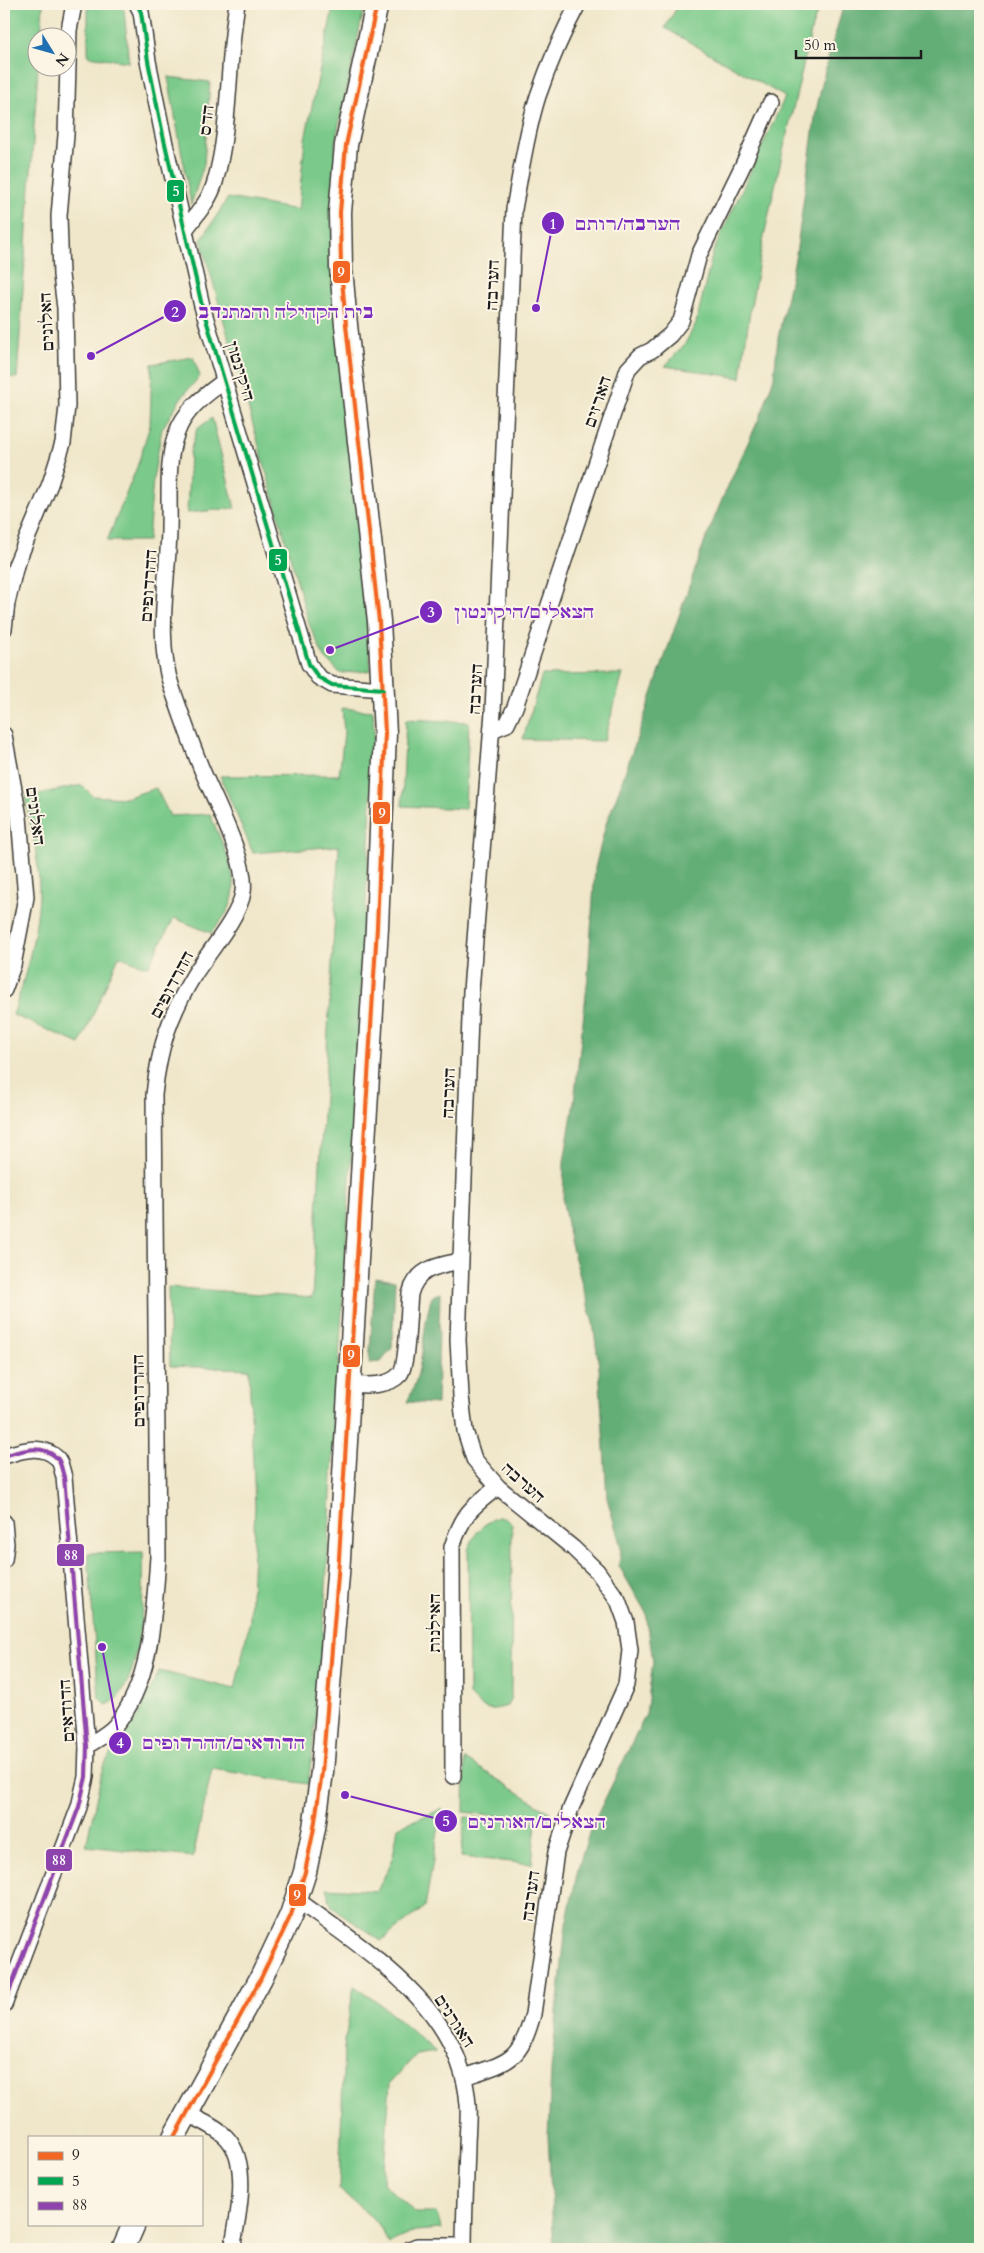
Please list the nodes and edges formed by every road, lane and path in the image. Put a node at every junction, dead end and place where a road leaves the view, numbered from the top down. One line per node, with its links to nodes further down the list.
1 (74, 4): 9 (street, האלונים)
2 (137, 4): 7 (street, היקינטון)
3 (237, 4): 7 (street, הדס)
4 (377, 4): 10 (street)
5 (578, 4): 11 (street, הערבה)
6 (771, 102): 11 (street, הארזים)
7 (184, 230): 8 (street, היקינטון)
8 (224, 381): 10 (street, היקינטון); 20 (street, ההרדופים)
9 (4, 629)
10 (383, 689): 15 (street)
11 (492, 730): 14 (street, הערבה)
12 (4, 735): 13 (street, האלונים)
13 (4, 990)
14 (460, 1261): 15 (street); 17 (street, הערבה)
15 (348, 1384): 22 (street)
16 (4, 1456): 20 (street, הדודאים)
17 (498, 1487): 21 (street, האילנות); 24 (street, הערבה)
18 (4, 1522): 19 (street)
19 (4, 1560)
20 (87, 1746): 23 (street, הדודאים)
21 (454, 1776)
22 (296, 1899): 24 (street, האורנים); 25 (street)
23 (4, 2005)
24 (464, 2077): 28 (street, האורנים)
25 (186, 2113): 26 (street); 30 (street)
26 (174, 2136)
27 (133, 2226): 29 (street)
28 (464, 2247): 31 (street)
29 (123, 2249)
30 (232, 2249)
31 (410, 2249)

